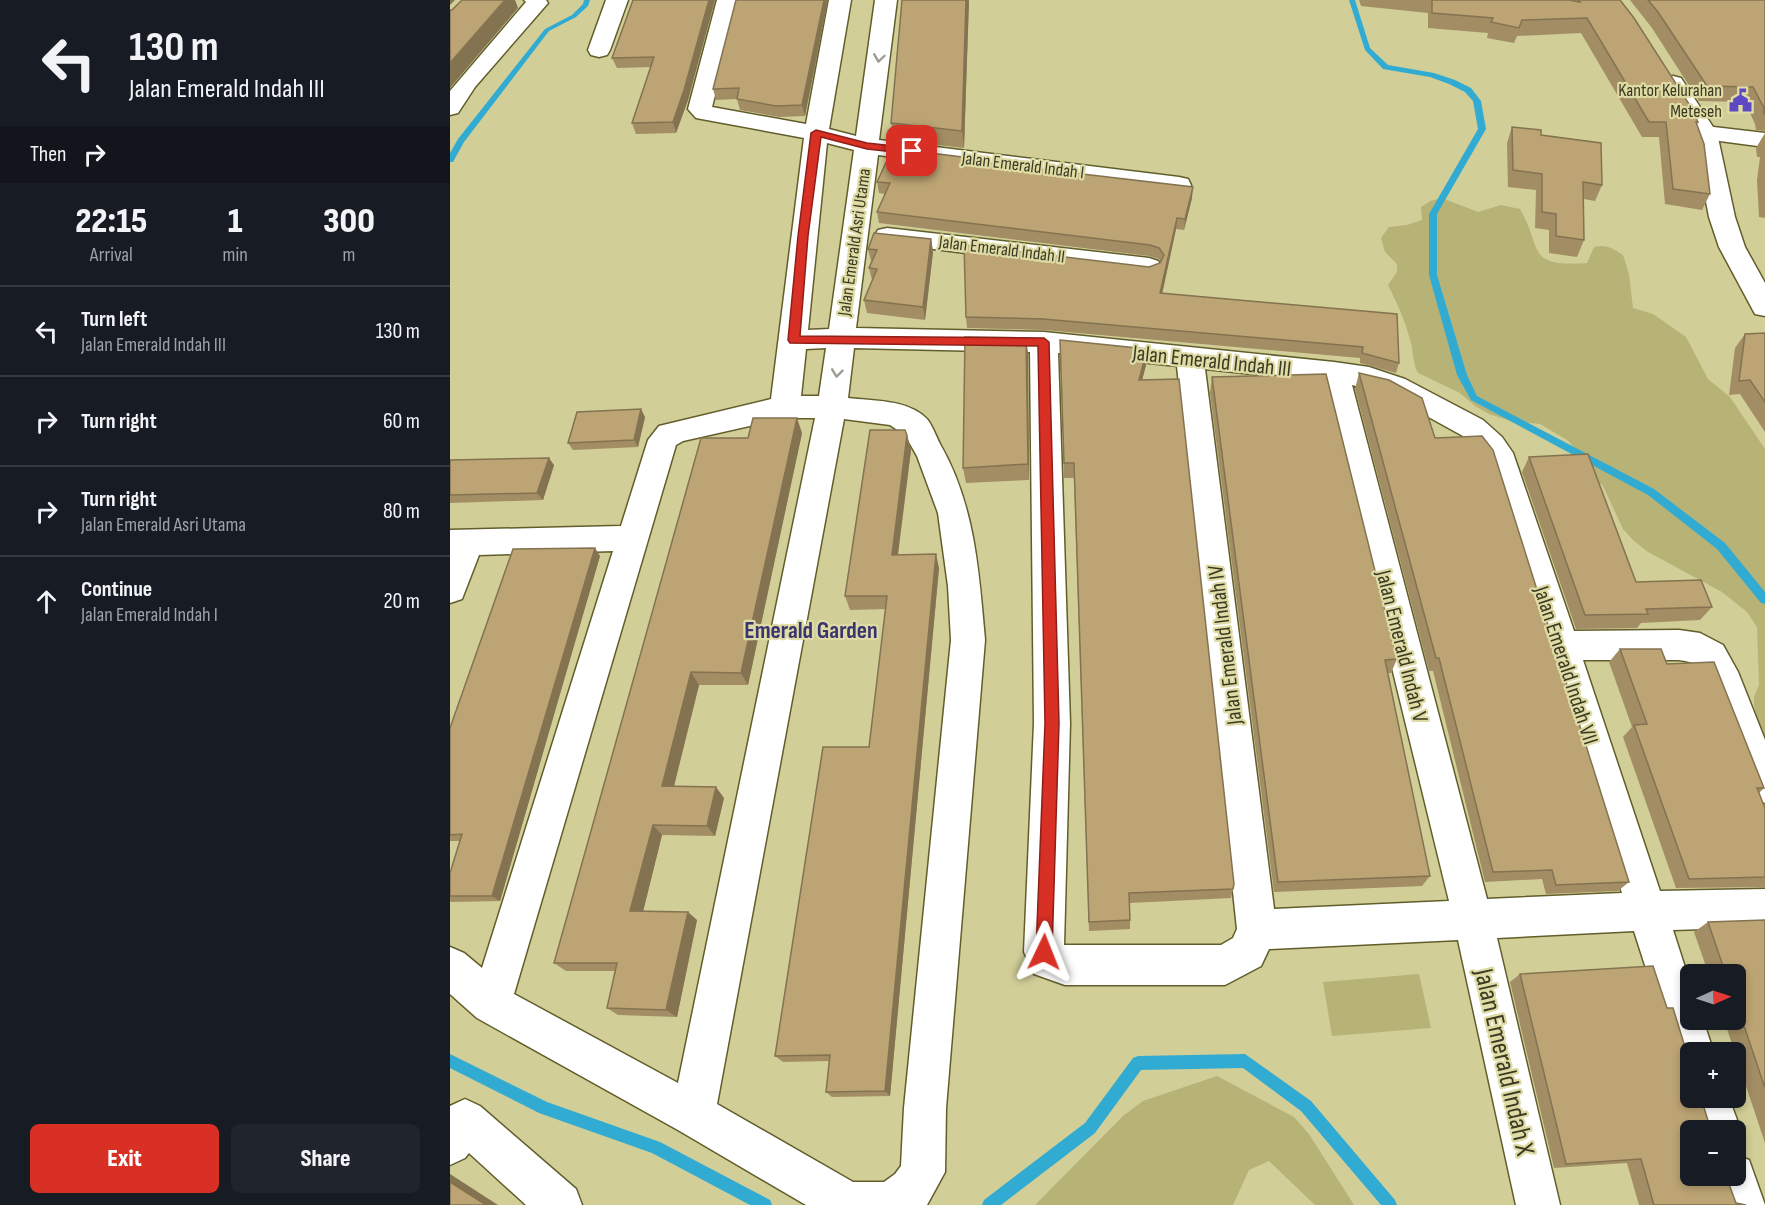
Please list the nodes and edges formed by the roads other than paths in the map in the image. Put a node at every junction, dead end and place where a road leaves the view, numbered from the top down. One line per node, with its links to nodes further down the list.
1 (536, 0): 8 (street)
2 (617, 0): 6 (street)
3 (728, 0): 9 (street, Jalan Emerald Asri Utama)
4 (840, 0): 9 (street)
5 (886, 0): 12 (street, Jalan Emerald Asri Utama, one-way to 12)
6 (599, 50)
7 (1663, 67): 10 (street)
8 (450, 108)
9 (816, 133): 12 (street, Jalan Emerald Asri Utama); 18 (street)
10 (1705, 133): 11 (street); 16 (street)
11 (1765, 140)
12 (867, 146): 13 (street, Jalan Emerald Indah I); 14 (street, Jalan Emerald Asri Utama)
13 (1179, 184)
14 (855, 232): 15 (street, Jalan Emerald Indah II); 17 (street, Jalan Emerald Asri Utama)
15 (1149, 267)
16 (1765, 306)
17 (841, 338): 18 (street, Jalan Emerald Indah III); 19 (street, Jalan Emerald Indah III); 23 (street, Jalan Emerald Asri Utama, one-way to 23)
18 (794, 340): 22 (street)
19 (1044, 342): 20 (street, Jalan Emerald Indah III); 33 (street)
20 (1190, 359): 21 (street, Jalan Emerald Indah III); 33 (street, Jalan Emerald Indah IV)
21 (1334, 372): 24 (street, Jalan Emerald Indah III); 32 (street, Jalan Emerald Indah V)
22 (785, 407): 23 (street); 25 (street)
23 (832, 407): 37 (street, Jalan Emerald Asri Utama); 37 (street)
24 (1473, 428): 28 (street, Jalan Emerald Indah VII)
25 (633, 538): 26 (street); 35 (street)
26 (459, 543): 27 (street)
27 (450, 588)
28 (1561, 646): 29 (street); 31 (street, Jalan Emerald Indah VII)
29 (1765, 786)
30 (1765, 908): 31 (street)
31 (1646, 911): 32 (street); 36 (street, Jalan Emerald Indah VII)
32 (1473, 920): 33 (street); 41 (street, Jalan Emerald Indah X)
33 (1257, 930)
34 (450, 967): 35 (street)
35 (490, 1004): 37 (street)
36 (1689, 1042)
37 (693, 1115)
38 (455, 1124): 40 (street)
39 (1736, 1186): 42 (street)
40 (560, 1205)
41 (1538, 1205)
42 (1743, 1205)

